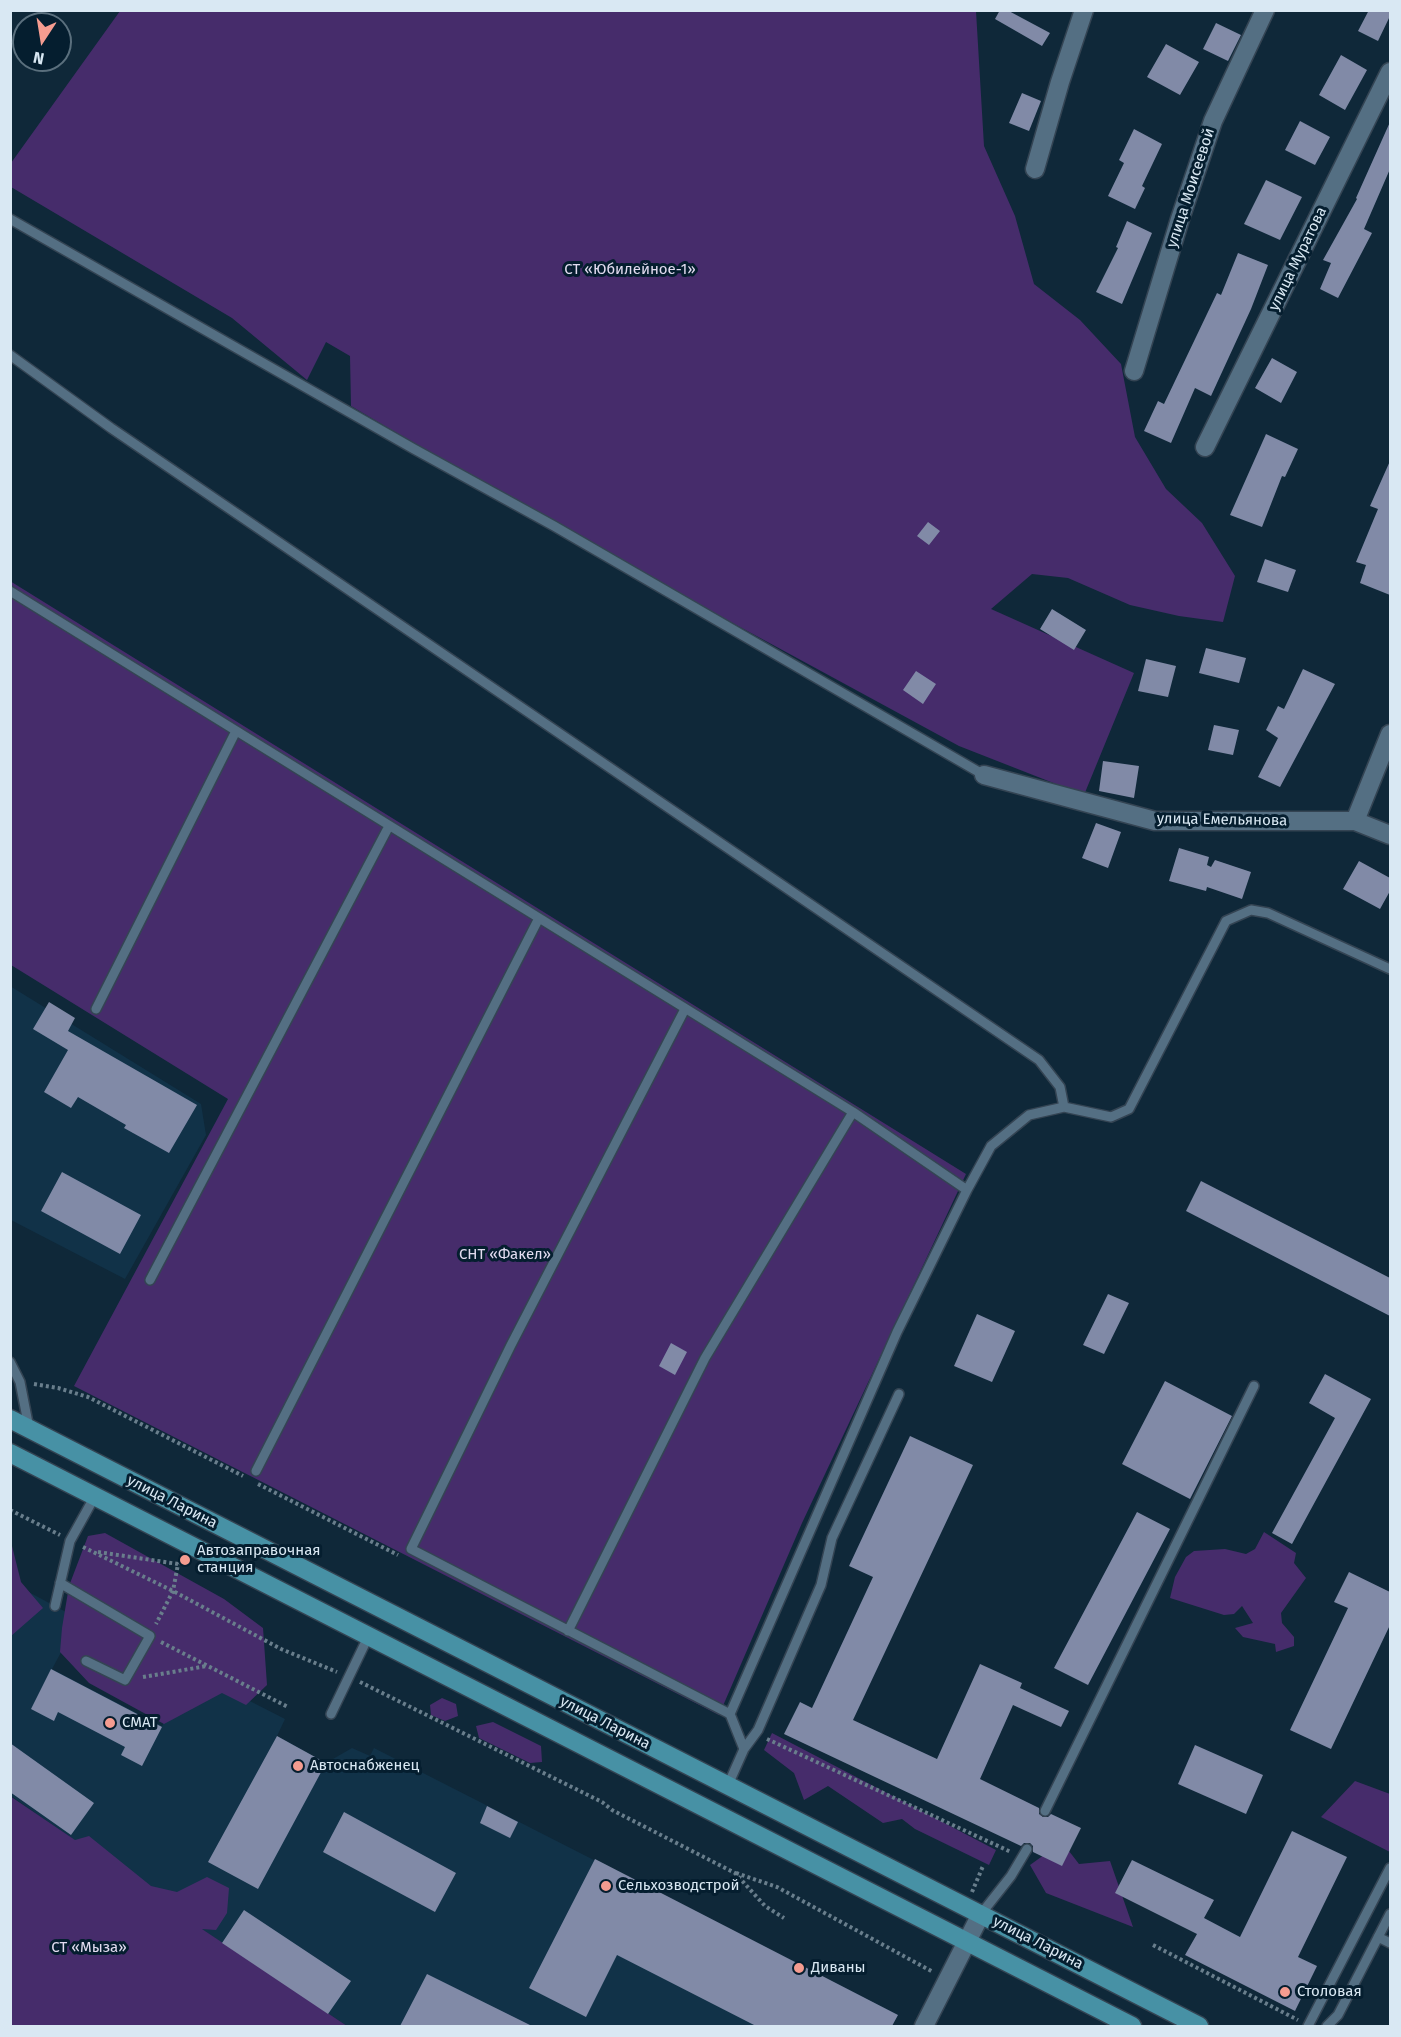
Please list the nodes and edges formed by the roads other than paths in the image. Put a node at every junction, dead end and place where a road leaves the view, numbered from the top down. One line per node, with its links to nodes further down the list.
1 (1084, 10): 4 (street)
2 (1265, 10): 7 (street, улица Моисеевой)
3 (1390, 72): 8 (street, улица Муратова)
4 (1035, 169)
5 (10, 219): 12 (lane)
6 (10, 355): 20 (lane)
7 (1134, 371)
8 (1205, 447)
9 (10, 591): 10 (lane)
10 (236, 731): 14 (lane); 18 (lane)
11 (1390, 734): 13 (street)
12 (984, 775): 13 (street, улица Емельянова)
13 (1355, 821): 15 (street, улица Емельянова)
14 (389, 826): 16 (lane); 23 (lane)
15 (1390, 835)
16 (539, 918): 19 (lane); 30 (lane)
17 (1390, 969): 20 (lane)
18 (96, 1009)
19 (685, 1009): 21 (lane); 34 (lane)
20 (1064, 1107): 22 (lane)
21 (853, 1112): 22 (lane); 34 (lane)
22 (967, 1190): 38 (lane)
23 (150, 1280)
24 (10, 1362): 28 (lane)
25 (1254, 1386): 41 (lane)
26 (899, 1394): 39 (lane)
27 (10, 1419): 28 (main road, улица Ларина)
28 (29, 1428): 40 (main road, улица Ларина)
29 (10, 1453): 31 (main road, улица Ларина)
30 (256, 1471)
31 (95, 1496): 32 (lane); 35 (main road, улица Ларина)
32 (60, 1583): 33 (lane); 36 (lane)
33 (55, 1606)
34 (568, 1631): 38 (lane)
35 (369, 1635): 37 (lane); 47 (main road, улица Ларина)
36 (86, 1661)
37 (331, 1714)
38 (730, 1714): 39 (lane)
39 (744, 1749): 40 (lane)
40 (728, 1785): 44 (main road, улица Ларина)
41 (1045, 1811)
42 (1027, 1849): 44 (lane)
43 (1390, 1868): 52 (lane)
44 (981, 1914): 47 (street); 51 (main road, улица Ларина)
45 (1390, 1914): 46 (lane)
46 (1378, 1937): 48 (lane); 53 (lane)
47 (967, 1942): 49 (street); 50 (main road, улица Ларина)
48 (1390, 1943)
49 (924, 2026)
50 (1132, 2026)
51 (1199, 2026)
52 (1308, 2026)
53 (1328, 2026)

